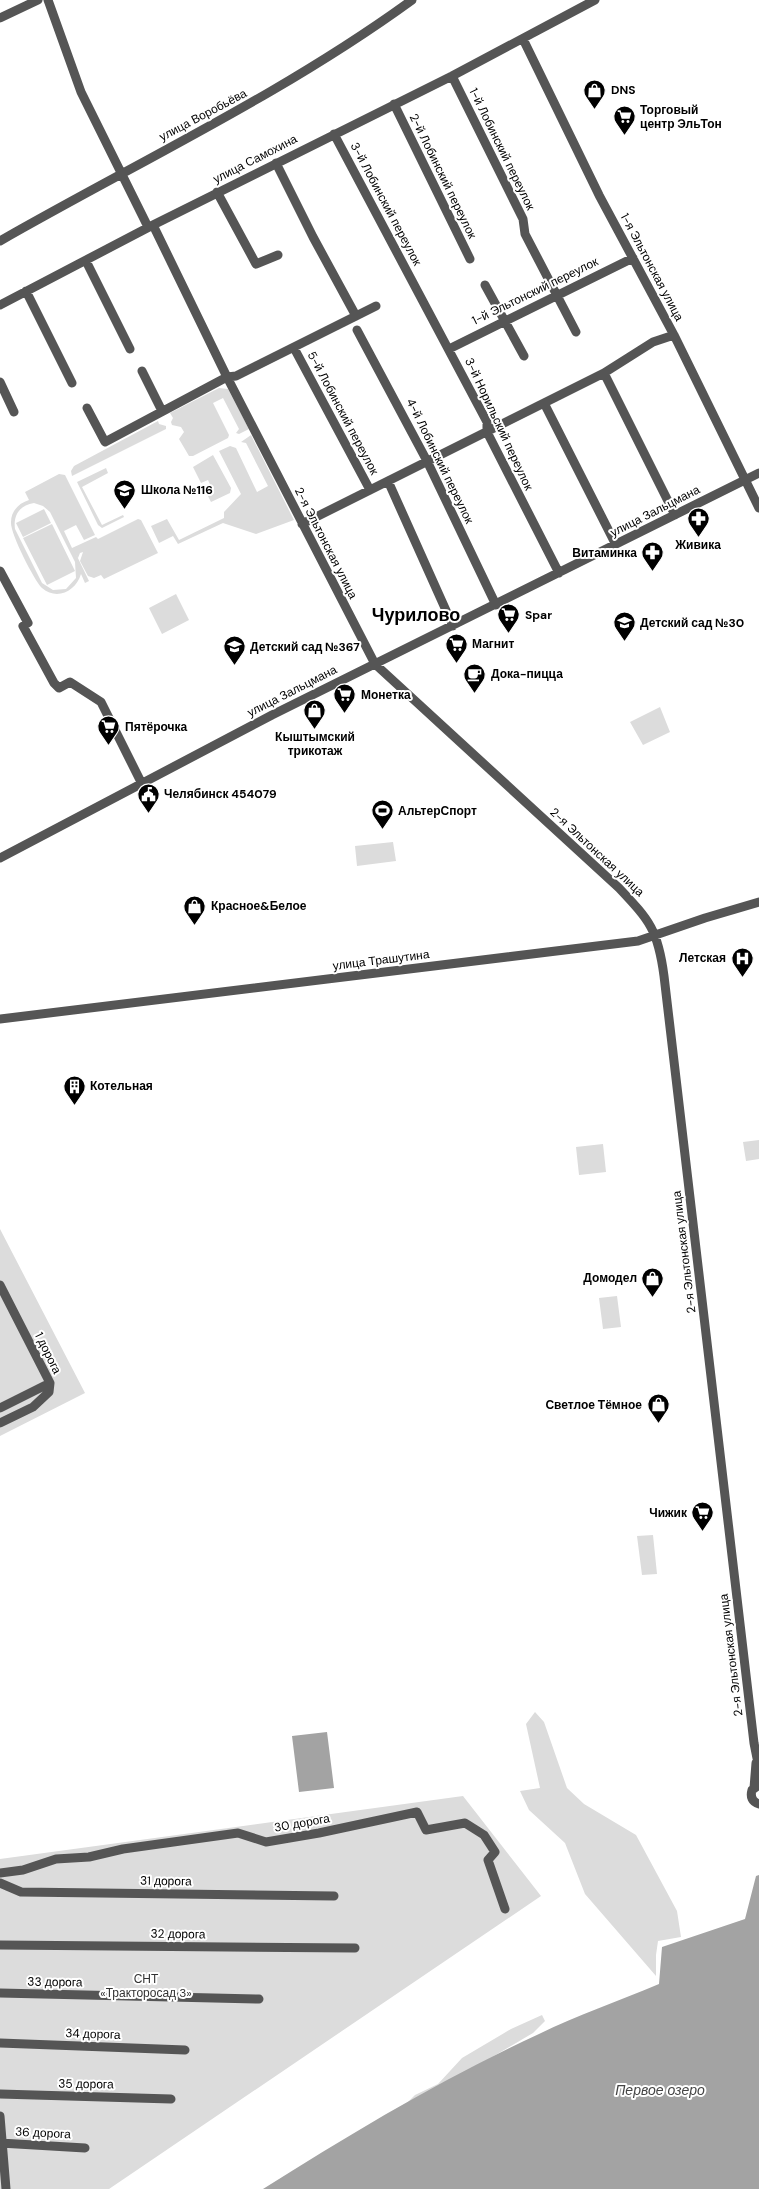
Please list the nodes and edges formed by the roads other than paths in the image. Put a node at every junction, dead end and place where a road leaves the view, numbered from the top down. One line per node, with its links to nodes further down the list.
1 (38, 0): 5 (street)
2 (48, 0): 11 (street, 2-я Эльтонская улица)
3 (412, 0): 11 (street, улица Воробьёва)
4 (595, 0): 6 (street, улица Самохина)
5 (0, 18)
6 (523, 39): 7 (street, улица Самохина); 16 (street, 1-я Эльтонская улица)
7 (452, 76): 8 (street, улица Самохина); 22 (street, 1-й Лобинский переулок)
8 (394, 104): 9 (street, улица Самохина); 17 (street, 2-й Лобинский переулок)
9 (334, 134): 10 (street, улица Самохина); 20 (street, 3-й Лобинский переулок)
10 (276, 163): 12 (street, улица Самохина); 25 (street)
11 (121, 173): 13 (street, 2-я Эльтонская улица); 14 (street, улица Воробьёва)
12 (217, 192): 13 (street, улица Самохина); 15 (street)
13 (151, 226): 18 (street, улица Самохина); 36 (street, 2-я Эльтонская улица)
14 (0, 241)
15 (278, 255)
16 (633, 258): 22 (street, 1-й Эльтонский переулок); 29 (street, 1-я Эльтонская улица)
17 (470, 259)
18 (86, 261): 21 (street, улица Самохина); 30 (street)
19 (485, 284): 26 (street)
20 (416, 286): 32 (street, 3-й Норильский переулок)
21 (26, 291): 23 (street, улица Самохина); 38 (street)
22 (556, 294): 26 (street, 1-й Эльтонский переулок); 28 (street, 1-й Лобинский переулок)
23 (0, 305)
24 (376, 306): 25 (street)
25 (356, 316): 31 (street)
26 (504, 320): 32 (street, 1-й Эльтонский переулок); 33 (street)
27 (357, 330): 44 (street, 4-й Лобинский переулок)
28 (576, 332)
29 (674, 335): 35 (street); 46 (street, 1-я Эльтонская улица)
30 (130, 348)
31 (294, 348): 36 (street); 48 (street, 5-й Лобинский переулок)
32 (449, 349): 43 (street, 3-й Норильский переулок)
33 (524, 356)
34 (142, 371): 41 (street)
35 (604, 373): 39 (street); 50 (street)
36 (227, 377): 41 (street); 51 (street, 2-я Эльтонская улица)
37 (0, 382): 42 (street)
38 (72, 382)
39 (544, 403): 43 (street); 52 (street)
40 (87, 408): 41 (street)
41 (162, 411)
42 (14, 412)
43 (487, 432): 44 (street); 54 (street, 3-й Норильский переулок)
44 (427, 461): 47 (street); 55 (street, 4-й Лобинский переулок)
45 (759, 473): 46 (street, улица Зальцмана)
46 (745, 480): 49 (street, 1-я Эльтонская улица); 50 (street, улица Зальцмана)
47 (388, 481): 48 (street); 56 (street)
48 (370, 490): 51 (street)
49 (759, 508)
50 (675, 515): 52 (street, улица Зальцмана)
51 (302, 524): 57 (street, 2-я Эльтонская улица)
52 (616, 544): 54 (street, улица Зальцмана)
53 (0, 571): 58 (street)
54 (559, 574): 55 (street, улица Зальцмана)
55 (496, 604): 56 (street, улица Зальцмана)
56 (453, 626): 57 (street, улица Зальцмана)
57 (375, 664): 58 (street, улица Зальцмана); 61 (street, 2-я Эльтонская улица)
58 (142, 784): 59 (street, улица Зальцмана)
59 (0, 858)
60 (759, 902): 61 (street, улица Трашутина)
61 (656, 935): 62 (street, улица Трашутина); 67 (street, 2-я Эльтонская улица)
62 (0, 1019)
63 (0, 1285): 64 (street, 1 дорога)
64 (50, 1383): 65 (street, 1 дорога); 66 (street)
65 (0, 1407)
66 (0, 1423)
67 (758, 1764): 68 (street, 2-я Эльтонская улица)
68 (756, 1786): 69 (street)
69 (759, 1804)
70 (0, 1873): 73 (street, 30 дорога)
71 (0, 1883): 72 (street, 31 дорога)
72 (334, 1896)
73 (505, 1909)
74 (0, 1945): 75 (street, 32 дорога)
75 (355, 1948)
76 (0, 1993): 77 (street, 33 дорога)
77 (259, 1999)
78 (0, 2043): 79 (street, 34 дорога)
79 (185, 2050)
80 (0, 2094): 81 (street, 35 дорога)
81 (171, 2098)
82 (0, 2116): 83 (street)
83 (1, 2143): 84 (street, 36 дорога); 85 (street)
84 (85, 2148)
85 (6, 2189)

